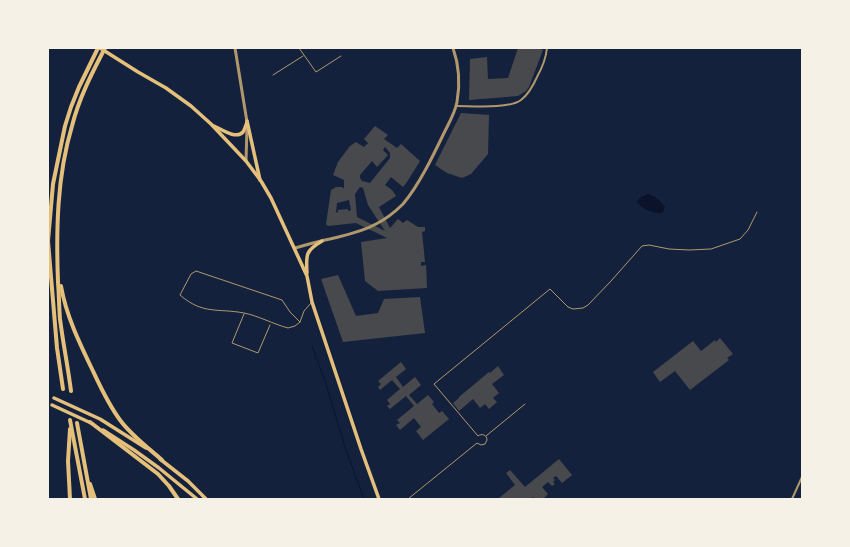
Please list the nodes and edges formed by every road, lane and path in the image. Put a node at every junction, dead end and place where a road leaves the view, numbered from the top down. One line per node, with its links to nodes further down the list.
1 (99, 48): 12 (main road); 18 (highway)
2 (105, 48): 19 (highway)
3 (235, 48): 11 (street)
4 (299, 48): 7 (lane)
5 (453, 48): 10 (street)
6 (547, 48): 10 (street)
7 (304, 55): 8 (lane); 9 (lane)
8 (341, 56)
9 (273, 75)
10 (456, 106): 16 (street)
11 (247, 121): 12 (main road); 13 (street); 14 (main road)
12 (211, 124): 13 (main road)
13 (246, 161): 14 (main road)
14 (261, 181): 17 (main road)
15 (757, 212): 33 (lane)
16 (322, 241): 17 (street); 21 (main road)
17 (295, 248): 21 (main road)
18 (49, 253): 20 (highway); 26 (highway)
19 (57, 264): 27 (highway); 34 (highway)
20 (48, 273)
21 (307, 276): 22 (main road)
22 (312, 302): 24 (lane); 44 (main road)
23 (244, 313): 24 (lane); 24 (lane); 25 (lane)
24 (300, 322)
25 (270, 325)
26 (63, 389)
27 (71, 391)
28 (54, 398): 34 (main road)
29 (526, 404): 33 (lane)
30 (52, 405): 31 (main road)
31 (90, 422): 41 (highway); 42 (main road)
32 (77, 423): 35 (highway)
33 (486, 436): 45 (lane)
34 (162, 460): 43 (main road)
35 (85, 467): 39 (highway); 40 (highway)
36 (802, 477): 46 (street)
37 (70, 499): 38 (highway)
38 (85, 499)
39 (91, 499)
40 (95, 499)
41 (178, 499)
42 (197, 499)
43 (206, 499)
44 (378, 499)
45 (408, 499)
46 (792, 499)

